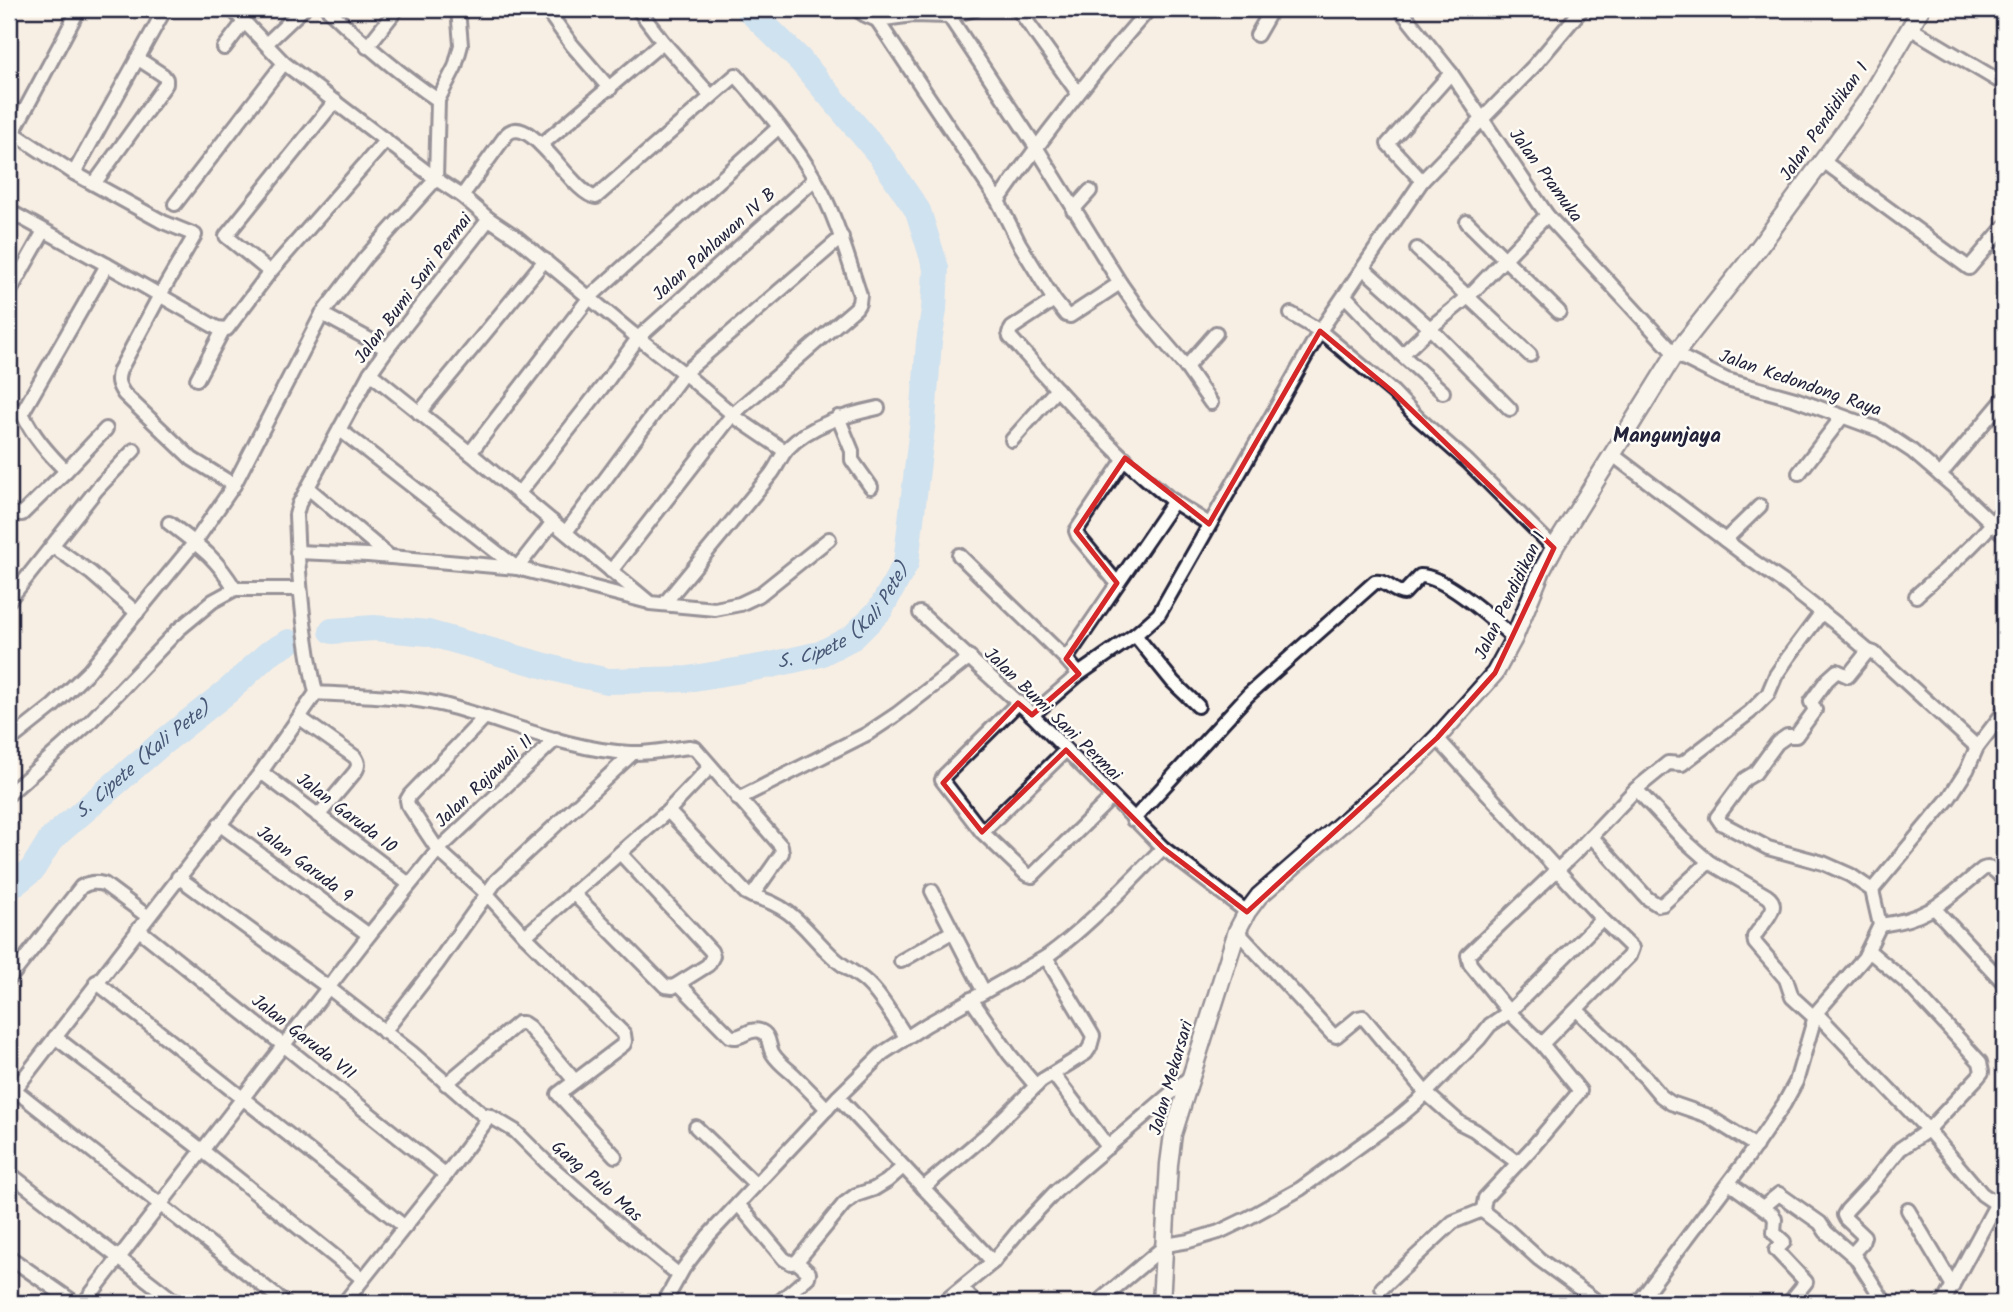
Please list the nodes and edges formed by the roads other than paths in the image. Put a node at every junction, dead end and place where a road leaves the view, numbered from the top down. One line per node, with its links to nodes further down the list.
1 (79, 9): 38 (street)
2 (164, 9): 27 (street)
3 (232, 9): 20 (street, Jalan Bumi Sani Permai)
4 (303, 9): 24 (street)
5 (328, 9): 25 (street)
6 (397, 9): 25 (street)
7 (458, 9): 34 (street)
8 (546, 9): 31 (street)
9 (638, 9): 23 (street)
10 (856, 9): 19 (street)
11 (975, 9): 18 (street)
12 (1018, 9): 32 (street)
13 (1149, 9): 32 (street)
14 (1272, 9): 22 (street)
15 (1400, 9): 29 (street, Jalan Pramuka)
16 (1582, 9): 36 (street)
17 (1921, 9): 21 (street, Jalan Pendidikan 1)
18 (949, 16): 19 (street); 41 (street)
19 (877, 20): 50 (street)
20 (244, 22): 24 (street, Jalan Bumi Sani Permai); 26 (street)
21 (1910, 28): 30 (street); 42 (street, Jalan Pendidikan 1)
22 (1257, 35)
23 (663, 42): 31 (street); 33 (street)
24 (266, 44): 28 (street, Jalan Bumi Sani Permai)
25 (367, 47): 34 (street)
26 (224, 48)
27 (137, 58): 43 (street); 47 (street)
28 (284, 63): 35 (street, Jalan Bumi Sani Permai); 51 (street)
29 (1451, 73): 36 (street, Jalan Pramuka); 46 (street)
30 (2004, 84)
31 (610, 89): 40 (street)
32 (1078, 93): 41 (street)
33 (711, 96): 37 (street); 40 (street)
34 (438, 100): 44 (street)
35 (335, 101): 39 (street, Jalan Bumi Sani Permai); 65 (street)
36 (1483, 118): 46 (street); 54 (street, Jalan Pramuka)
37 (779, 127): 45 (street); 70 (street)
38 (10, 134): 43 (street)
39 (386, 140): 44 (street, Jalan Bumi Sani Permai); 65 (street)
40 (541, 145): 49 (street)
41 (1036, 147): 50 (street); 52 (street)
42 (1823, 161): 57 (street); 82 (street, Jalan Pendidikan 1)
43 (74, 173): 47 (street)
44 (436, 179): 49 (street, Jalan Bumi Sani Permai); 74 (street)
45 (815, 179): 59 (street); 80 (street, Jalan Pahlawan IV B)
46 (1422, 181): 64 (street)
47 (94, 184): 68 (street)
48 (1090, 191): 52 (street)
49 (462, 196): 55 (street, Jalan Bumi Sani Permai)
50 (999, 201): 72 (street)
51 (176, 204)
52 (1073, 210): 66 (street)
53 (9, 211): 58 (street)
54 (1547, 215): 61 (street); 82 (street, Jalan Pramuka)
55 (489, 219): 62 (street); 81 (street, Jalan Bumi Sani Permai)
56 (1467, 222): 61 (street)
57 (2004, 227)
58 (44, 231): 63 (street); 67 (street)
59 (842, 237): 87 (street); 98 (street)
60 (1417, 249): 71 (street)
61 (1503, 258): 71 (street); 73 (street)
62 (545, 260): 70 (street); 97 (street)
63 (107, 265): 68 (street); 96 (street)
64 (1364, 269): 69 (street); 76 (street)
65 (270, 272): 77 (street)
66 (1120, 283): 72 (street); 85 (street)
67 (9, 293)
68 (160, 295): 77 (street); 112 (street)
69 (1345, 296): 78 (street); 83 (street)
70 (590, 297): 80 (street); 106 (street)
71 (1468, 297): 76 (street); 84 (street)
72 (1054, 300): 89 (street)
73 (1559, 312)
74 (322, 314): 81 (street); 112 (street)
75 (1291, 314): 78 (street)
76 (1430, 328): 83 (street); 95 (street)
77 (223, 330): 88 (street)
78 (1320, 331): 123 (street); 130 (street)
79 (1216, 334): 85 (street)
80 (638, 338): 87 (street); 115 (street, Jalan Pahlawan IV B)
81 (387, 349): 86 (street, Jalan Bumi Sani Permai)
82 (1675, 354): 100 (street, Jalan Kedondong Raya); 107 (street, Jalan Pendidikan 1)
83 (1402, 355): 90 (street)
84 (1530, 355)
85 (1186, 367): 92 (street)
86 (370, 373): 97 (street); 102 (street, Jalan Bumi Sani Permai)
87 (684, 373): 98 (street); 124 (street)
88 (197, 380)
89 (1057, 389): 103 (street); 108 (street)
90 (1443, 392)
91 (2004, 399): 111 (street)
92 (1211, 403)
93 (9, 407): 96 (street)
94 (878, 408): 99 (street)
95 (1510, 410)
96 (22, 413): 109 (street)
97 (419, 413): 106 (street)
98 (733, 414): 105 (street); 135 (street)
99 (838, 417): 105 (street); 113 (street)
100 (1842, 417): 110 (street); 111 (street, Jalan Kedondong Raya)
101 (106, 429): 109 (street)
102 (339, 429): 114 (street, Jalan Bumi Sani Permai); 134 (street)
103 (1012, 440)
104 (134, 450): 129 (street)
105 (785, 452): 142 (street)
106 (470, 453): 115 (street)
107 (1613, 455): 127 (street); 130 (street, Jalan Pendidikan 1)
108 (1125, 458): 116 (street); 136 (street)
109 (66, 471): 119 (street)
110 (1799, 473)
111 (1940, 475): 122 (street, Jalan Kedondong Raya)
112 (234, 485): 128 (street)
113 (870, 487)
114 (308, 488): 131 (street, Jalan Bumi Sani Permai); 133 (street)
115 (519, 493): 120 (street)
116 (1174, 501): 123 (street); 136 (street)
117 (1760, 506): 127 (street)
118 (2004, 508): 122 (street)
119 (9, 509)
120 (553, 522): 124 (street); 134 (street)
121 (169, 523): 128 (street)
122 (1993, 523): 125 (street, Jalan Kedondong Raya); 139 (street)
123 (1209, 524): 146 (street)
124 (566, 532): 135 (street)
125 (2004, 535)
126 (829, 539): 142 (street)
127 (1725, 540): 143 (street)
128 (195, 542): 137 (street); 144 (street)
129 (53, 546): 140 (street); 144 (street)
130 (1554, 548): 147 (street, Jalan Pendidikan 1)
131 (297, 552): 133 (street); 138 (street, Jalan Bumi Sani Permai)
132 (960, 555): 150 (street)
133 (391, 558): 134 (street)
134 (517, 568): 141 (street)
135 (611, 571): 141 (street)
136 (1117, 583): 150 (street)
137 (235, 589): 138 (street); 168 (street)
138 (300, 589): 152 (street, Jalan Bumi Sani Permai)
139 (1916, 596)
140 (9, 600)
141 (650, 603): 142 (street)
142 (664, 604)
143 (1822, 612): 148 (street); 167 (street)
144 (137, 613): 161 (street)
145 (920, 613): 149 (street)
146 (1135, 635): 151 (street); 154 (street)
147 (1514, 638): 159 (street, Jalan Pendidikan 1); 173 (street)
148 (1868, 651): 162 (street); 185 (street)
149 (970, 657): 153 (street, Jalan Bumi Sani Permai); 170 (street, Jalan Bumi Sani Permai)
150 (1066, 659): 151 (street)
151 (1079, 674): 156 (street)
152 (316, 693): 157 (street); 158 (street)
153 (1018, 703): 156 (street, Jalan Bumi Sani Permai); 175 (street)
154 (1198, 706)
155 (2004, 712): 162 (street)
156 (1032, 715): 163 (street, Jalan Bumi Sani Permai)
157 (300, 718): 166 (street); 172 (street)
158 (485, 718): 160 (street); 178 (street)
159 (1437, 738): 181 (street); 191 (street, Jalan Pendidikan 1)
160 (556, 739): 164 (street); 178 (street, Jalan Rajawali II)
161 (9, 741)
162 (1976, 747): 185 (street)
163 (1066, 750): 169 (street, Jalan Bumi Sani Permai); 175 (street)
164 (632, 753): 165 (street); 188 (street)
165 (710, 767): 170 (street); 171 (street)
166 (261, 772): 172 (street, Jalan Garuda 10); 174 (street)
167 (1636, 789): 176 (street); 180 (street)
168 (9, 794)
169 (1111, 797): 173 (street, Jalan Bumi Sani Permai); 175 (street)
170 (738, 799): 189 (street)
171 (668, 811): 179 (street); 189 (street)
172 (318, 816): 184 (street, Jalan Garuda 10)
173 (1133, 820): 177 (street, Jalan Bumi Sani Permai)
174 (219, 824): 182 (street); 198 (street, Jalan Garuda 9)
175 (982, 832)
176 (1591, 836): 180 (street); 181 (street)
177 (1163, 848): 191 (street, Jalan Bumi Sani Permai); 201 (street)
178 (438, 850): 184 (street, Jalan Rajawali II); 188 (street)
179 (620, 853): 187 (street); 206 (street)
180 (1709, 862): 212 (street)
181 (1556, 869): 193 (street); 211 (street)
182 (178, 877): 192 (street); 207 (street, Gang Pulo Mas)
183 (2004, 881): 190 (street)
184 (409, 884): 198 (street, Jalan Rajawali II)
185 (1872, 890): 194 (street)
186 (932, 891): 197 (street)
187 (573, 892): 199 (street); 206 (street)
188 (487, 894): 199 (street); 213 (street)
189 (752, 896): 215 (street)
190 (1935, 909): 194 (street); 205 (street)
191 (1247, 912): 196 (street, Jalan Mekarsari)
192 (147, 916): 195 (street); 203 (street)
193 (1602, 919): 210 (street); 211 (street)
194 (1880, 925): 200 (street)
195 (138, 929): 204 (street); 217 (street, Jalan Garuda VII)
196 (1237, 931): 219 (street, Jalan Mekarsari); 224 (street)
197 (952, 932): 202 (street); 208 (street)
198 (369, 935): 207 (street, Jalan Rajawali II)
199 (525, 936): 220 (street)
200 (1868, 950): 212 (street); 230 (street)
201 (1046, 957): 208 (street); 218 (street)
202 (901, 961)
203 (9, 979)
204 (96, 982): 214 (street); 226 (street)
205 (2004, 983)
206 (679, 984): 227 (street)
207 (329, 988): 213 (street, Gang Pulo Mas); 217 (street, Jalan Rajawali II)
208 (984, 992): 209 (street)
209 (971, 999): 215 (street); 222 (street)
210 (1577, 1010): 216 (street); 231 (street)
211 (1508, 1012): 216 (street); 224 (street)
212 (1815, 1016): 230 (street); 231 (street)
213 (384, 1032): 221 (street, Gang Pulo Mas)
214 (55, 1037): 223 (street); 233 (street)
215 (906, 1037): 225 (street)
216 (1542, 1044): 235 (street)
217 (284, 1045): 226 (street, Jalan Rajawali II); 238 (street, Jalan Garuda VII)
218 (1053, 1074): 222 (street); 232 (street)
219 (1191, 1076): 232 (street); 250 (street, Jalan Mekarsari)
220 (575, 1081): 221 (street); 234 (street)
221 (446, 1084): 228 (street, Gang Pulo Mas)
222 (1036, 1086): 241 (street)
223 (12, 1093): 243 (street)
224 (1426, 1093): 235 (street); 250 (street)
225 (838, 1097): 227 (street); 236 (street)
226 (242, 1099): 233 (street, Jalan Rajawali II); 249 (street)
227 (827, 1109): 240 (street)
228 (490, 1116): 238 (street); 256 (street, Gang Pulo Mas)
229 (696, 1127): 240 (street)
230 (1928, 1129): 245 (street); 251 (street)
231 (1756, 1146): 239 (street)
232 (1108, 1147): 255 (street)
233 (203, 1151): 243 (street, Jalan Rajawali II); 257 (street)
234 (615, 1156)
235 (1518, 1163): 247 (street)
236 (903, 1167): 241 (street); 254 (street)
237 (9, 1173): 253 (street)
238 (446, 1175): 249 (street)
239 (1729, 1183): 246 (street); 273 (street)
240 (756, 1185): 244 (street)
241 (923, 1188): 255 (street)
242 (2004, 1190): 245 (street)
243 (160, 1204): 253 (street, Jalan Rajawali II); 264 (street)
244 (738, 1204): 254 (street); 256 (street)
245 (2001, 1207): 258 (street)
246 (1763, 1208): 251 (street); 274 (street)
247 (1483, 1210): 259 (street); 272 (street)
248 (1908, 1210): 258 (street)
249 (405, 1227): 257 (street)
250 (1166, 1245): 270 (street); 271 (street, Jalan Mekarsari)
251 (1852, 1254): 275 (street)
252 (9, 1256): 261 (street)
253 (120, 1257): 262 (street, Jalan Rajawali II); 263 (street)
254 (797, 1262): 267 (street)
255 (993, 1262): 260 (street)
256 (679, 1275): 266 (street)
257 (363, 1279): 265 (street)
258 (1953, 1286): 276 (street)
259 (1382, 1288)
260 (962, 1289): 268 (street); 269 (street)
261 (75, 1303)
262 (84, 1303)
263 (177, 1303)
264 (285, 1303)
265 (344, 1303)
266 (664, 1303)
267 (778, 1303)
268 (943, 1303)
269 (976, 1303)
270 (1097, 1303)
271 (1161, 1303)
272 (1599, 1303)
273 (1638, 1303)
274 (1788, 1303)
275 (1885, 1303)
276 (1943, 1303)

